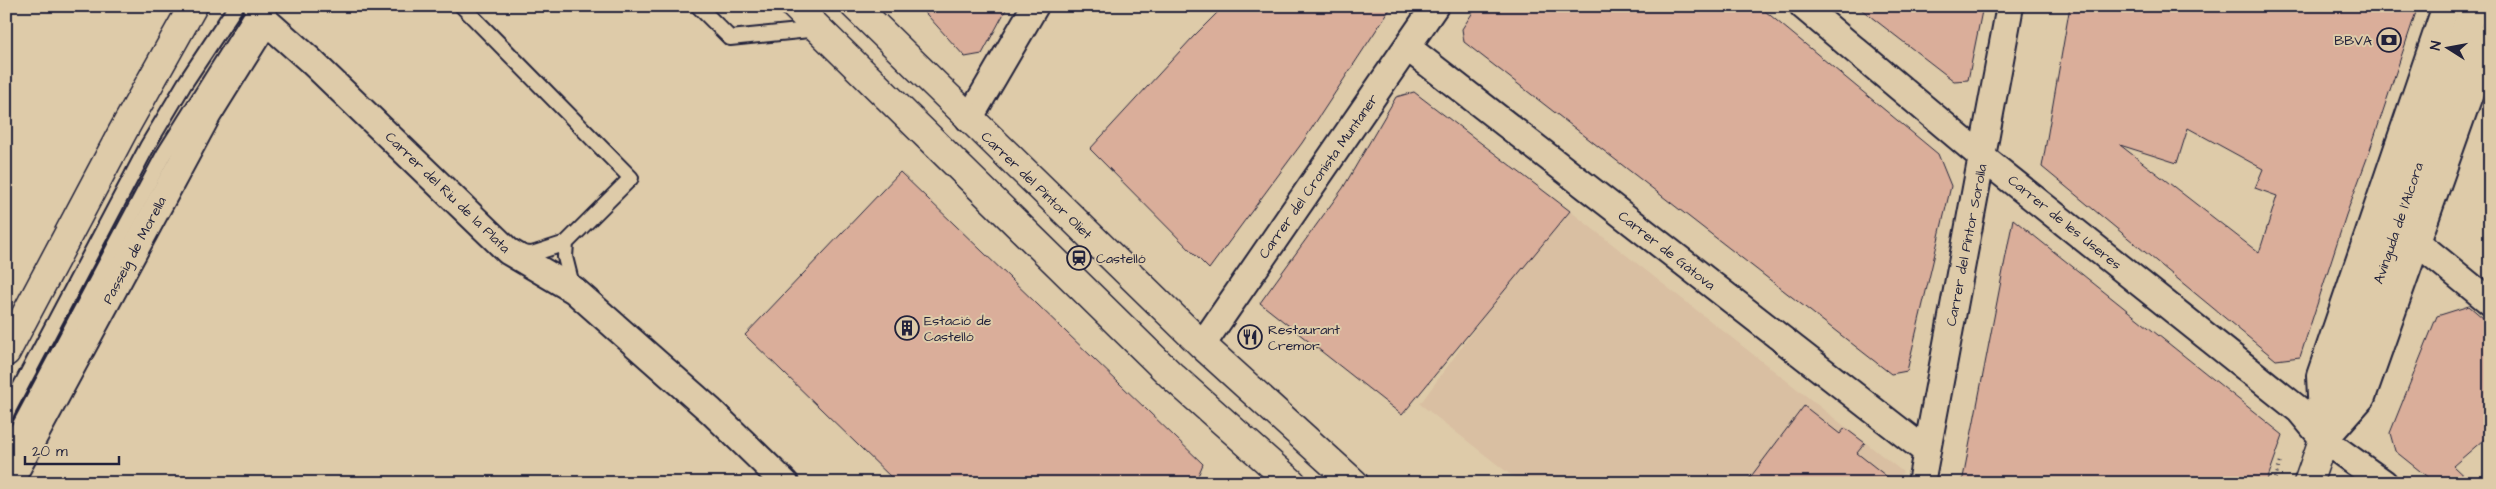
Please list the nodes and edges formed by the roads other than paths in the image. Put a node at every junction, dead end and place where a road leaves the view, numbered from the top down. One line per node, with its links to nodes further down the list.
1 (193, 6): 25 (main road)
2 (236, 6): 26 (lane)
3 (462, 6): 19 (lane)
4 (698, 6): 14 (lane)
5 (795, 6): 14 (main road)
6 (855, 6): 17 (main road, Carrer del Pintor Oliet)
7 (1035, 6): 17 (street)
8 (1435, 6): 16 (street, Carrer del Cronista Muntaner)
9 (1803, 6): 18 (street, Carrer de les Useres)
10 (2010, 6): 18 (street, Carrer del Pintor Sorolla)
11 (2446, 6): 27 (street, Avinguda de l'Alcora)
12 (2474, 6): 27 (main road, Avinguda de l'Alcora)
13 (260, 11): 21 (street, Carrer del Riu de la Plata); 28 (lane); 30 (street, Passeig de Morella)
14 (819, 29): 32 (main road)
15 (2490, 36): 20 (street, Avinguda de l'Alcora)
16 (1407, 47): 24 (street, Carrer del Cronista Muntaner); 29 (street, Carrer de Gàtova)
17 (969, 119): 24 (main road, Carrer del Pintor Oliet)
18 (1982, 157): 27 (street, Carrer de les Useres); 29 (street, Carrer del Pintor Sorolla)
19 (566, 243): 21 (lane); 22 (lane)
20 (2418, 244): 23 (street); 27 (street, Avinguda de l'Alcora)
21 (508, 251): 22 (street, Carrer del Riu de la Plata)
22 (574, 290): 31 (street, Carrer del Riu de la Plata)
23 (2490, 302)
24 (1202, 345): 33 (main road, Carrer del Pintor Oliet)
25 (6, 352)
26 (6, 414)
27 (2324, 440): 35 (main road, Avinguda de l'Alcora); 36 (street, Carrer de les Useres)
28 (6, 451)
29 (1927, 452): 34 (street, Carrer del Pintor Sorolla)
30 (10, 482)
31 (785, 483)
32 (1292, 483)
33 (1354, 483)
34 (1921, 483)
35 (2308, 483)
36 (2384, 483)

